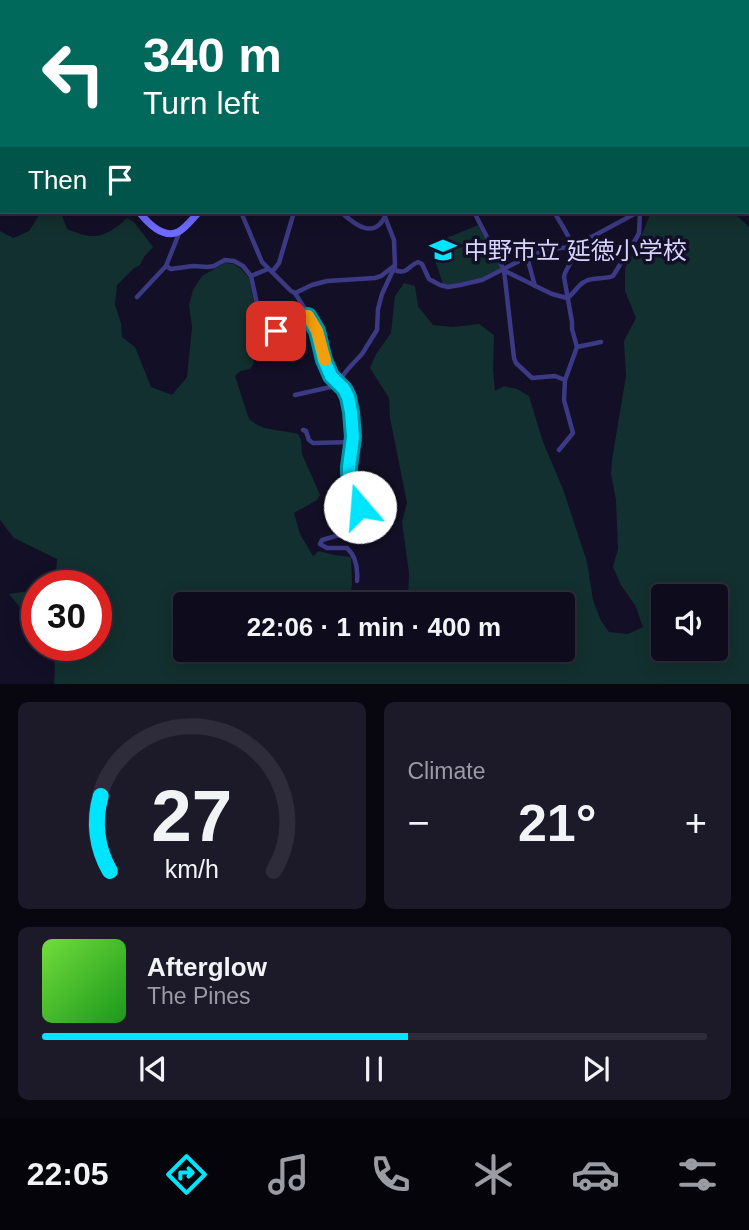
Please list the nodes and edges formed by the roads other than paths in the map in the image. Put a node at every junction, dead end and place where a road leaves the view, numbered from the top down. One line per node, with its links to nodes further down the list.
1 (141, 214): 11 (main road)
2 (197, 214): 11 (main road)
3 (242, 214): 16 (street)
4 (293, 214): 16 (street)
5 (343, 214): 6 (street)
6 (386, 214): 15 (street)
7 (475, 214): 17 (street)
8 (555, 214): 12 (street)
9 (635, 214): 12 (street)
10 (639, 214): 22 (street)
11 (180, 231): 14 (street)
12 (573, 247): 13 (street); 22 (street)
13 (527, 257): 17 (street); 19 (street)
14 (166, 266): 18 (street); 21 (street)
15 (394, 268): 17 (street); 20 (street); 27 (street)
16 (270, 270): 18 (street); 20 (street)
17 (504, 270): 19 (street); 26 (street)
18 (251, 276): 23 (street)
19 (535, 286): 22 (street)
20 (295, 293): 23 (street)
21 (137, 297)
22 (567, 298): 25 (street)
23 (308, 316): 27 (street)
24 (601, 342): 25 (street)
25 (577, 347): 26 (street)
26 (565, 380): 31 (street)
27 (339, 383): 28 (street); 30 (street)
28 (295, 395)
29 (303, 430): 30 (street)
30 (353, 442): 32 (street)
31 (559, 450)
32 (357, 581)

